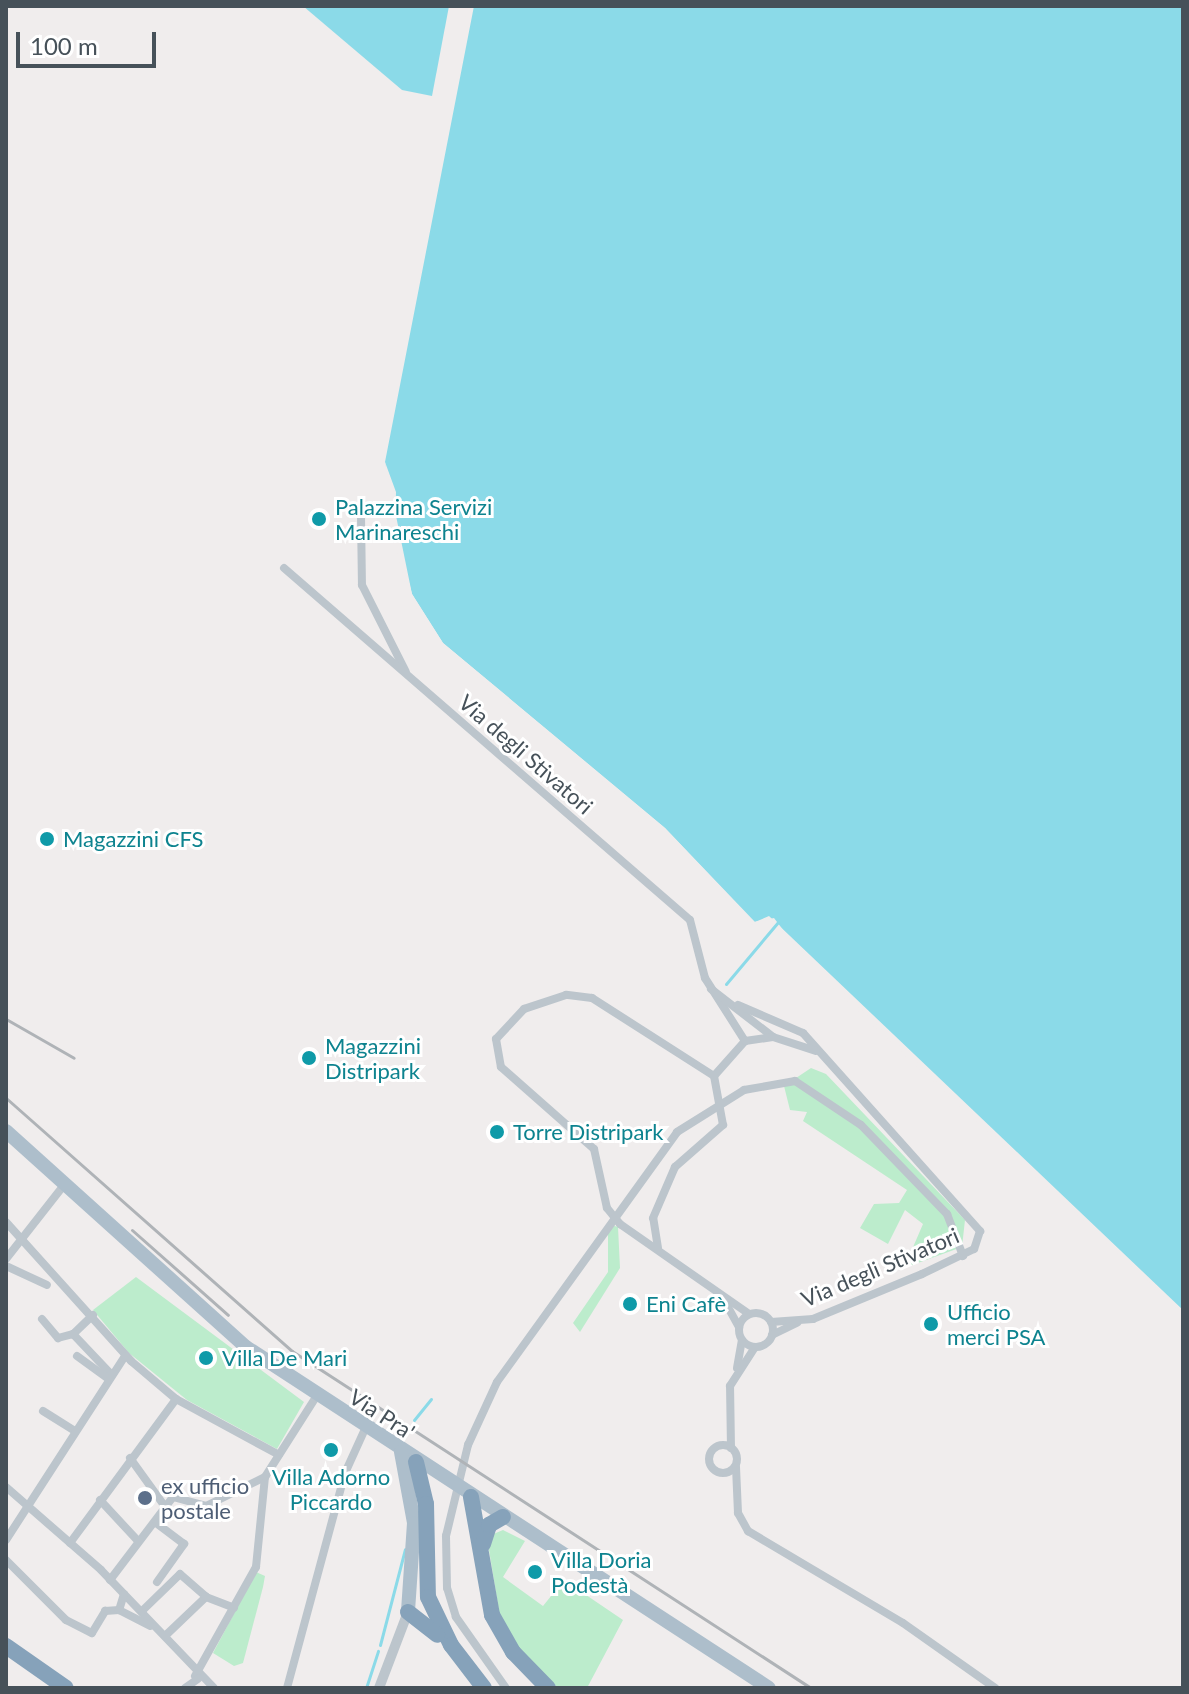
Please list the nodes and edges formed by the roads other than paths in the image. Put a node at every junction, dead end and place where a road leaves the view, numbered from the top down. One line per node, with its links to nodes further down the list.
1 (361, 516): 3 (street)
2 (284, 568): 3 (street, Via degli Stivatori)
3 (408, 677): 4 (street, Via degli Stivatori)
4 (710, 989): 5 (street); 7 (street, Via degli Stivatori)
5 (738, 1005): 6 (street); 8 (street)
6 (773, 1037): 7 (street); 8 (street)
7 (745, 1041): 9 (street)
8 (820, 1054): 15 (street, Via degli Stivatori)
9 (714, 1076): 14 (street); 14 (street)
10 (6, 1131): 11 (main road, Via Pra')
11 (64, 1185): 13 (street); 34 (main road, Via Pra')
12 (6, 1222): 13 (street)
13 (24, 1235): 16 (street); 21 (street)
14 (658, 1248): 19 (street)
15 (963, 1256): 23 (street, Via degli Stivatori); 85 (street)
16 (6, 1259)
17 (6, 1266): 18 (street)
18 (47, 1285)
19 (723, 1298): 20 (street); 25 (street)
20 (749, 1314): 24 (street); 25 (street)
21 (93, 1315): 26 (street); 31 (street)
22 (42, 1319): 26 (street)
23 (802, 1321): 24 (street, Via degli Stivatori); 27 (street)
24 (771, 1322): 27 (street)
25 (739, 1327): 28 (street)
26 (73, 1334): 33 (street)
27 (772, 1335): 29 (street)
28 (742, 1340): 29 (street); 32 (street)
29 (755, 1347): 32 (street)
30 (77, 1356): 33 (street)
31 (125, 1356): 33 (street); 35 (street)
32 (736, 1373): 37 (street)
33 (109, 1376): 39 (street)
34 (316, 1397): 38 (main road, Via Pra'); 43 (street)
35 (176, 1399): 43 (street); 44 (street)
36 (43, 1411): 39 (street)
37 (725, 1424): 40 (street); 41 (street)
38 (365, 1429): 42 (main road, Via Pra'); 82 (street)
39 (73, 1430): 54 (street)
40 (720, 1445): 41 (street); 46 (street)
41 (731, 1448): 45 (street)
42 (401, 1452): 48 (main road, Via Pra'); 48 (main road)
43 (279, 1455): 47 (street)
44 (130, 1458): 53 (street); 55 (street)
45 (736, 1467): 46 (street); 51 (street)
46 (722, 1473): 51 (street)
47 (265, 1477): 55 (street); 68 (street)
48 (417, 1478): 49 (highway); 49 (main road, Via Pra'); 65 (main road); 84 (highway)
49 (441, 1478): 52 (main road, Via Pra')
50 (6, 1487): 54 (street)
51 (735, 1492): 88 (street)
52 (471, 1497): 56 (main road, Via Pra'); 62 (highway)
53 (100, 1500): 59 (street); 60 (street)
54 (25, 1501): 58 (street); 60 (street)
55 (166, 1508): 57 (street)
56 (503, 1517): 62 (highway); 87 (main road, Via Pra')
57 (157, 1524): 59 (street); 64 (street)
58 (6, 1540)
59 (138, 1541): 63 (street)
60 (70, 1543): 63 (street)
61 (6, 1560): 69 (street)
62 (482, 1562): 86 (highway)
63 (110, 1580): 66 (street)
64 (157, 1582)
65 (415, 1589): 71 (main road); 72 (highway)
66 (124, 1594): 69 (street); 73 (street)
67 (206, 1597): 68 (street); 70 (street); 74 (street)
68 (234, 1608): 77 (street)
69 (119, 1610): 73 (street)
70 (142, 1611)
71 (408, 1612): 72 (highway); 83 (street)
72 (430, 1623): 84 (highway)
73 (150, 1626): 77 (street)
74 (165, 1636)
75 (6, 1646): 79 (highway)
76 (6, 1658): 78 (highway)
77 (197, 1678): 80 (street); 81 (street)
78 (56, 1688)
79 (66, 1688)
80 (185, 1688)
81 (214, 1688)
82 (287, 1688)
83 (379, 1688)
84 (482, 1688)
85 (506, 1688)
86 (548, 1688)
87 (769, 1688)
88 (995, 1688)

